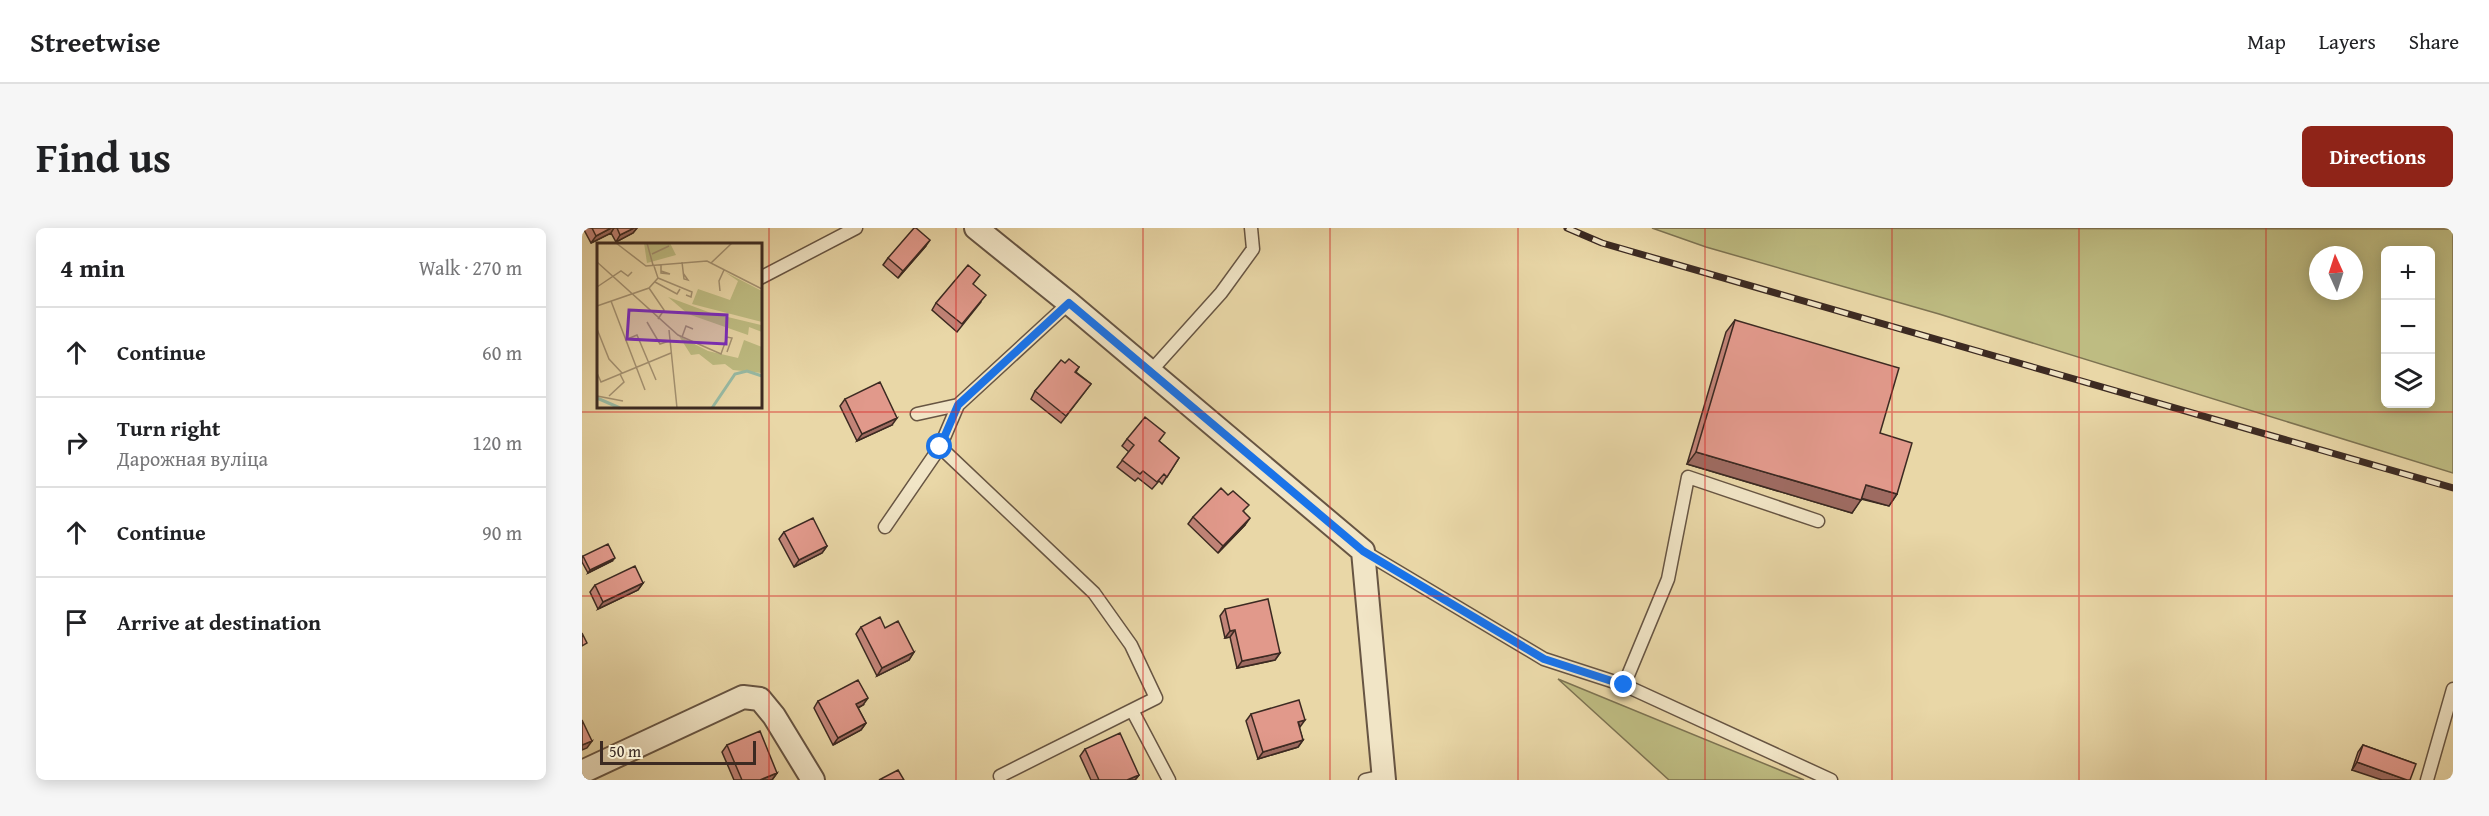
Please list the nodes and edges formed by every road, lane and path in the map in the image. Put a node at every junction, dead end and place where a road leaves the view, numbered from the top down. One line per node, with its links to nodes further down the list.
1 (856, 228): 4 (lane)
2 (976, 228): 5 (street)
3 (1251, 228): 6 (lane)
4 (762, 277)
5 (1069, 303): 6 (street); 7 (lane)
6 (1150, 372): 12 (street)
7 (958, 405): 8 (lane); 9 (lane)
8 (917, 414)
9 (940, 447): 11 (lane); 15 (lane)
10 (1818, 520): 13 (lane)
11 (885, 527)
12 (1363, 551): 13 (lane); 18 (street)
13 (1624, 685): 21 (lane)
14 (2453, 689): 22 (lane)
15 (1132, 710): 17 (lane); 20 (lane)
16 (582, 772): 19 (street)
17 (1000, 776)
18 (1377, 779)
19 (813, 780)
20 (1169, 780)
21 (1832, 780)
22 (2427, 780)

